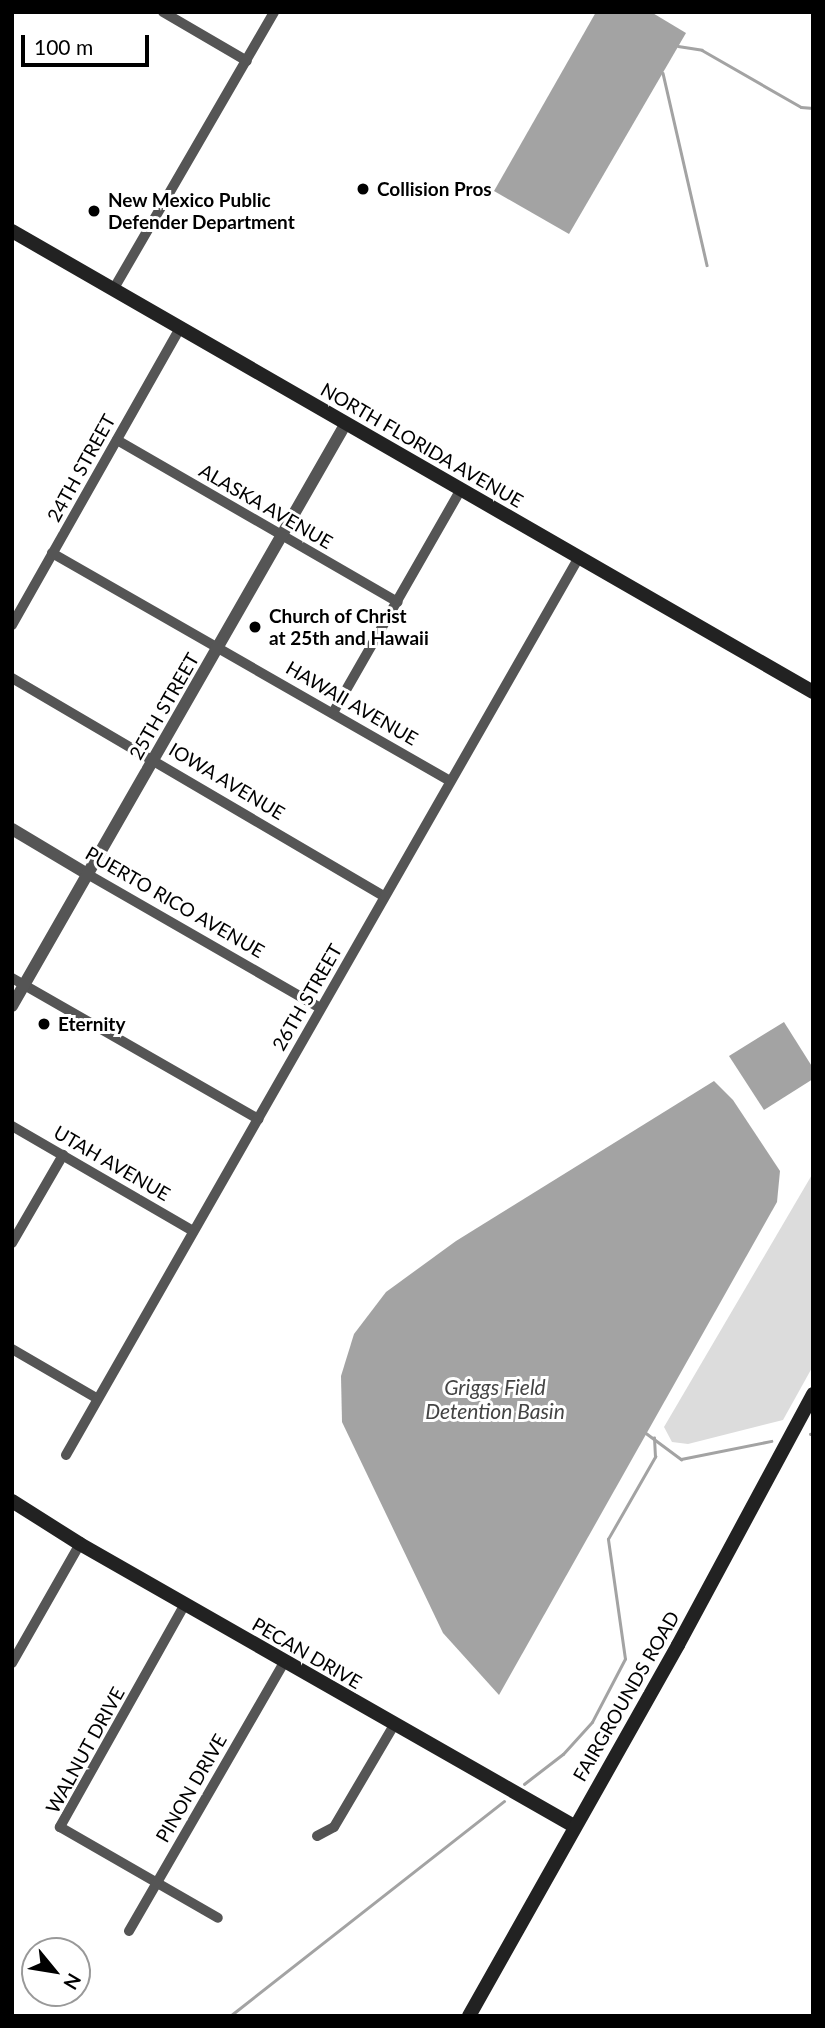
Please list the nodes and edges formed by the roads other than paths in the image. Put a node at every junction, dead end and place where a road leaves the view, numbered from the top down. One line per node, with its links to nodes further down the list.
1 (163, 12): 3 (street)
2 (274, 12): 3 (street)
3 (247, 61): 5 (street)
4 (12, 230): 5 (main road, NORTH FLORIDA AVENUE)
5 (113, 290): 6 (main road, NORTH FLORIDA AVENUE)
6 (180, 328): 7 (main road, NORTH FLORIDA AVENUE); 8 (street, 24TH STREET)
7 (346, 423): 9 (main road, NORTH FLORIDA AVENUE); 10 (street, 25TH STREET)
8 (117, 440): 10 (street, ALASKA AVENUE); 11 (street, 24TH STREET)
9 (461, 489): 12 (main road, NORTH FLORIDA AVENUE); 13 (street)
10 (283, 535): 13 (street, ALASKA AVENUE); 15 (street, 25TH STREET)
11 (52, 553): 14 (street, 24TH STREET); 15 (street, HAWAII AVENUE)
12 (579, 557): 17 (main road, NORTH FLORIDA AVENUE); 20 (street, 26TH STREET)
13 (398, 602): 18 (street)
14 (12, 625)
15 (220, 648): 18 (street, HAWAII AVENUE); 19 (street, 25TH STREET)
16 (12, 678): 19 (street, IOWA AVENUE)
17 (813, 692)
18 (334, 711): 20 (street, HAWAII AVENUE)
19 (156, 759): 22 (street, 25TH STREET); 23 (street, IOWA AVENUE)
20 (450, 781): 23 (street, 26TH STREET)
21 (12, 829): 22 (street, PUERTO RICO AVENUE)
22 (89, 875): 25 (street, 25TH STREET); 27 (street, PUERTO RICO AVENUE)
23 (384, 896): 27 (street, 26TH STREET)
24 (12, 978): 25 (street)
25 (24, 985): 26 (street, 25TH STREET); 28 (street)
26 (12, 1006)
27 (320, 1008): 28 (street, 26TH STREET)
28 (258, 1119): 31 (street, 26TH STREET)
29 (12, 1126): 30 (street, UTAH AVENUE)
30 (63, 1155): 31 (street, UTAH AVENUE); 32 (street)
31 (194, 1231): 35 (street, 26TH STREET)
32 (12, 1243)
33 (12, 1349): 35 (street)
34 (813, 1394): 43 (main road, FAIRGROUNDS ROAD)
35 (98, 1399): 36 (street, 26TH STREET)
36 (66, 1455)
37 (16, 1506): 38 (main road, PECAN DRIVE)
38 (80, 1544): 39 (main road, PECAN DRIVE); 41 (street)
39 (185, 1604): 40 (main road, PECAN DRIVE); 45 (street, WALNUT DRIVE)
40 (284, 1662): 42 (main road, PECAN DRIVE); 45 (street, PINON DRIVE)
41 (12, 1663)
42 (394, 1725): 43 (main road, PECAN DRIVE); 44 (street)
43 (574, 1826): 48 (main road, FAIRGROUNDS ROAD)
44 (317, 1836)
45 (156, 1884): 46 (street, WALNUT DRIVE); 47 (street, PINON DRIVE)
46 (218, 1918)
47 (129, 1931)
48 (469, 2016)

